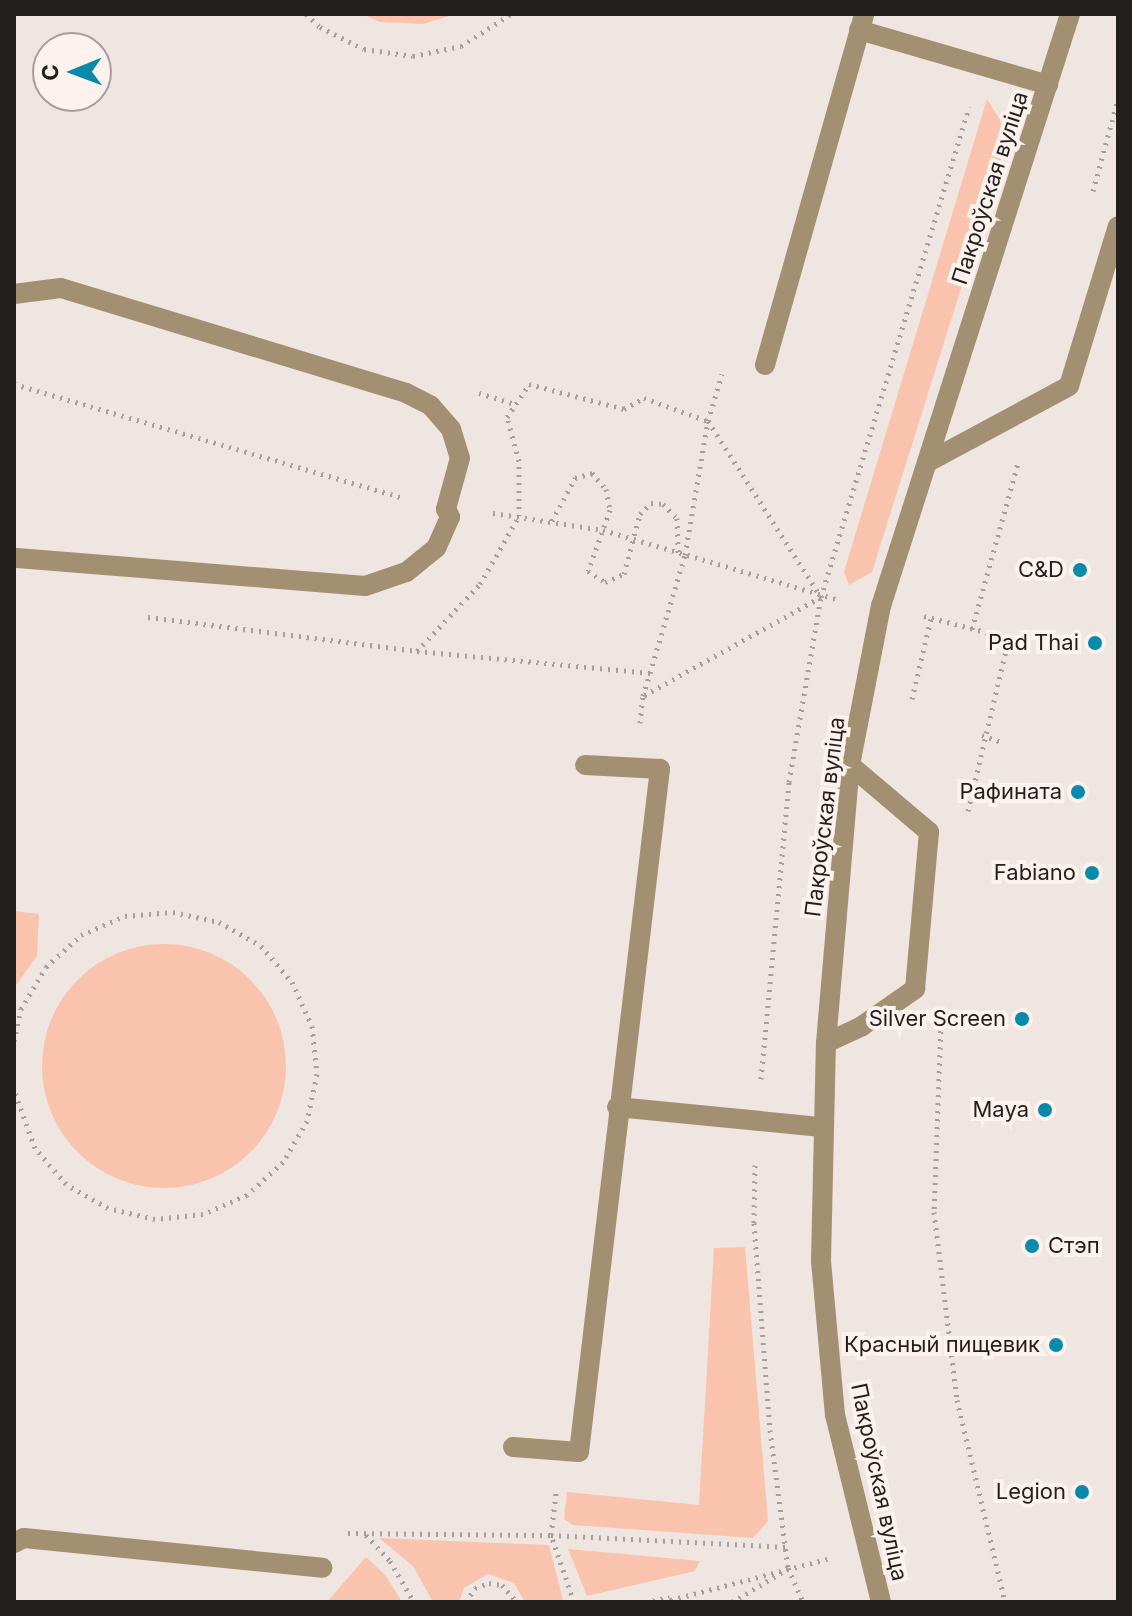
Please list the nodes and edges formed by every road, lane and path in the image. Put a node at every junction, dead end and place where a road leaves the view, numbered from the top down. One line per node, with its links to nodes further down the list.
1 (306, 14): 2 (path)
2 (511, 14)
3 (1070, 14): 5 (street, Пакроўская вуліца)
4 (861, 22): 5 (street); 8 (street)
5 (1048, 85): 11 (street, Пакроўская вуліца)
6 (1118, 226): 11 (street)
7 (14, 294): 12 (street)
8 (765, 365)
9 (14, 384): 12 (path)
10 (708, 421): 13 (path); 17 (path); 24 (path)
11 (928, 462): 29 (street, Пакроўская вуліца)
12 (446, 509): 13 (path); 18 (street)
13 (519, 516): 14 (path); 23 (path)
14 (552, 521): 15 (path); 15 (path)
15 (603, 530): 16 (path); 16 (path)
16 (633, 539): 17 (path); 17 (path)
17 (682, 554): 19 (path); 24 (path)
18 (14, 558)
19 (721, 566)
20 (138, 615): 23 (path)
21 (931, 618): 25 (path)
22 (1029, 643): 26 (path)
23 (417, 651): 24 (path)
24 (650, 673)
25 (910, 707)
26 (982, 735): 27 (path); 30 (path)
27 (1001, 742)
28 (585, 765): 35 (street)
29 (850, 765): 33 (street, Пакроўская вуліца); 33 (street)
30 (965, 824)
31 (941, 1005): 55 (path)
32 (14, 1041): 34 (path)
33 (826, 1043): 36 (street, Пакроўская вуліца)
34 (14, 1090)
35 (617, 1107): 36 (street); 37 (street)
36 (822, 1127): 43 (street, Пакроўская вуліца)
37 (513, 1447)
38 (483, 1531): 40 (path)
39 (365, 1534): 47 (path)
40 (551, 1535): 42 (path); 50 (path)
41 (14, 1543): 44 (street)
42 (786, 1547)
43 (865, 1550): 45 (path); 54 (street, Пакроўская вуліца)
44 (322, 1568)
45 (788, 1568): 46 (path); 53 (path)
46 (674, 1596): 51 (path); 52 (path)
47 (414, 1602)
48 (466, 1602): 49 (path)
49 (517, 1602)
50 (574, 1602)
51 (645, 1602)
52 (663, 1602)
53 (732, 1602)
54 (881, 1602)
55 (1005, 1602)

